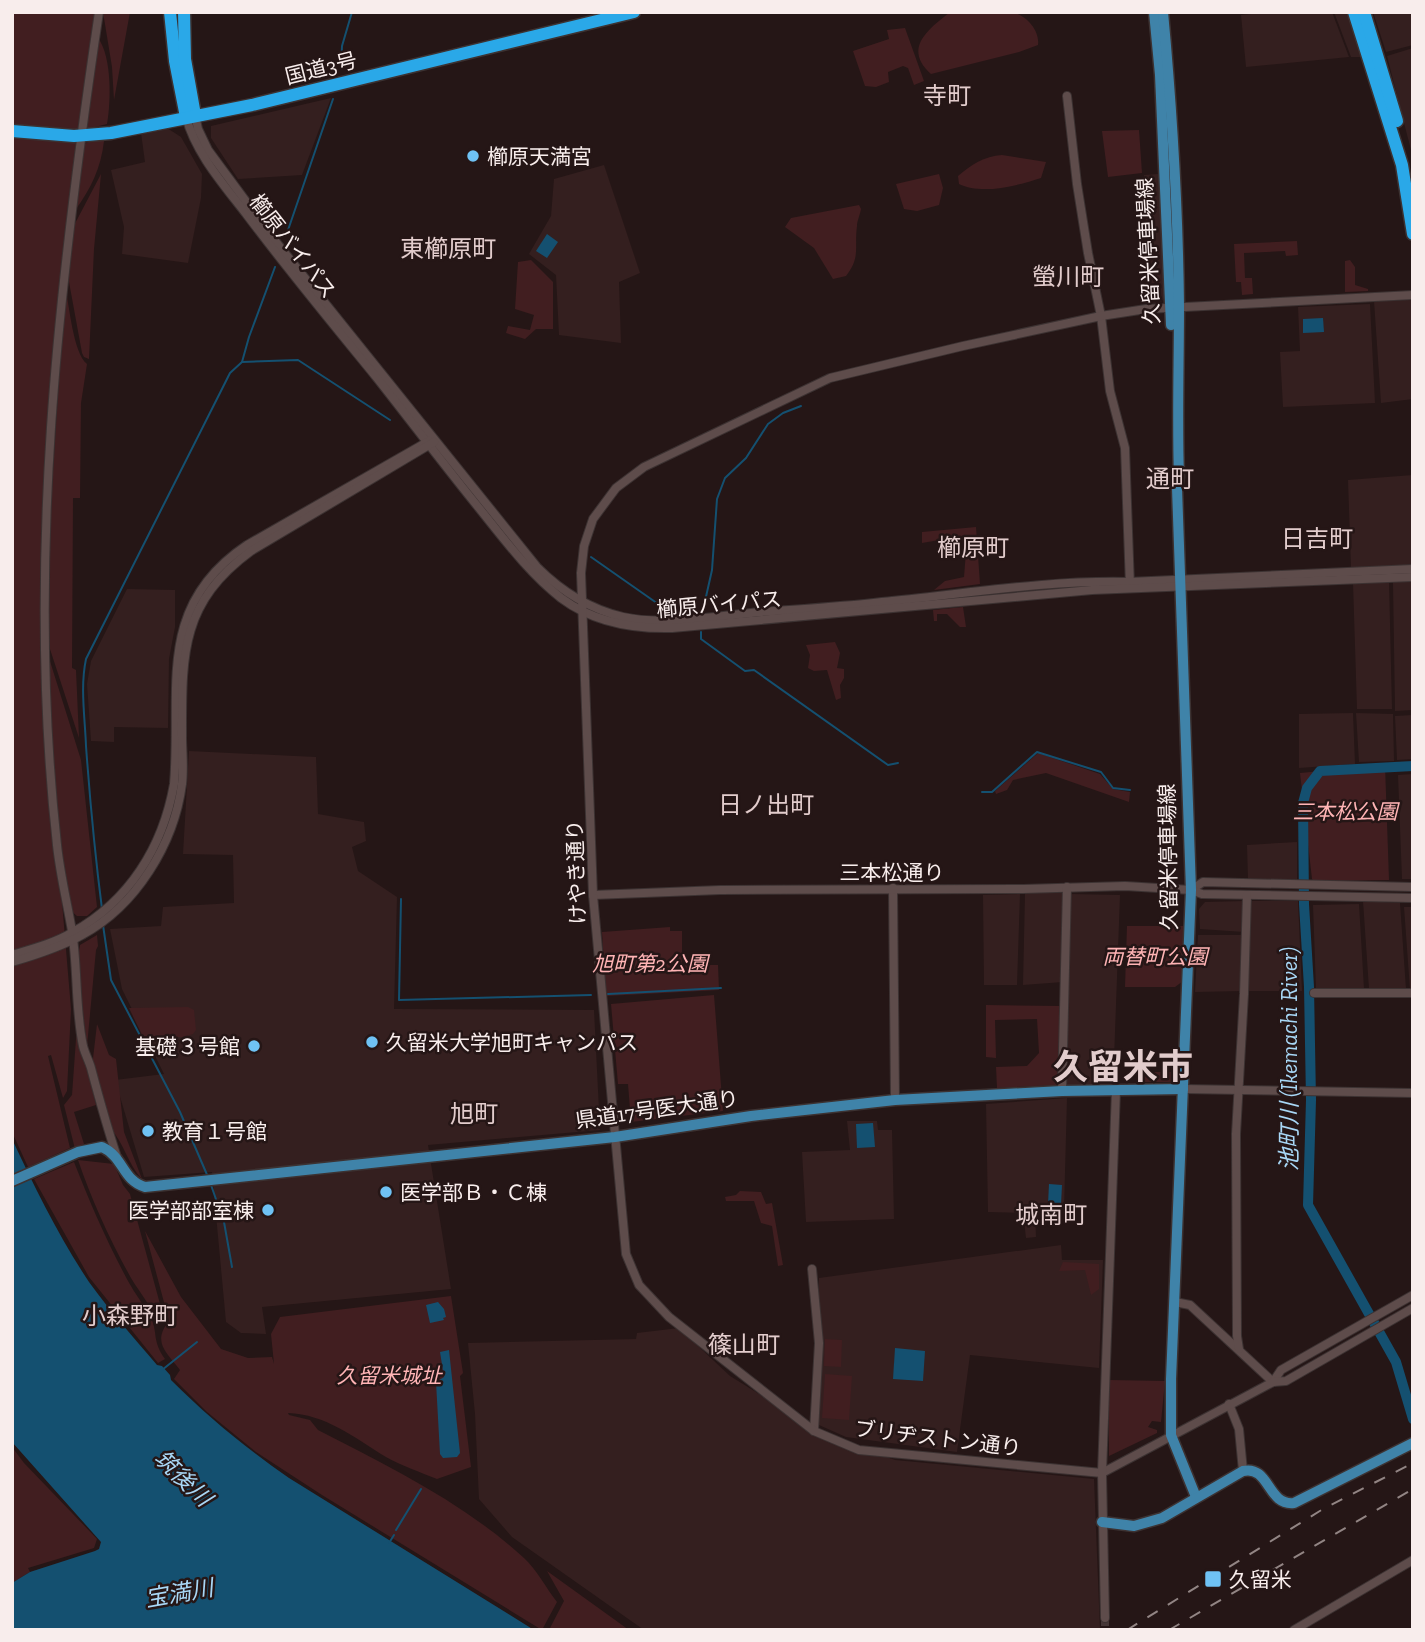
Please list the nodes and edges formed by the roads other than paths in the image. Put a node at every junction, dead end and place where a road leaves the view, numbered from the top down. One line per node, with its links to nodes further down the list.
1 (99, 12): 12 (street)
2 (170, 12): 10 (highway)
3 (184, 12): 10 (highway)
4 (635, 12): 10 (highway, 国道3号)
5 (1154, 12): 16 (main road, 久留米停車場線)
6 (1163, 12): 16 (main road, 久留米停車場線)
7 (1354, 12): 14 (highway)
8 (1364, 12): 13 (highway)
9 (1067, 96): 17 (street)
10 (191, 116): 12 (highway, 国道3号); 18 (street, 櫛原バイパス)
11 (12, 131): 12 (highway, 国道3号)
12 (78, 136): 31 (street)
13 (1413, 186)
14 (1413, 234)
15 (1413, 295): 16 (street, けやき通り)
16 (1175, 306): 17 (street, けやき通り); 21 (main road, 久留米停車場線)
17 (1101, 316): 22 (street); 23 (street, けやき通り)
18 (431, 443): 23 (street, 櫛原バイパス); 31 (street)
19 (1413, 569): 21 (street, 櫛原バイパス)
20 (1413, 577): 21 (street, 櫛原バイパス)
21 (1180, 583): 22 (street, 櫛原バイパス); 27 (main road, 久留米停車場線)
22 (1130, 585): 23 (street, 櫛原バイパス)
23 (582, 607): 28 (street, けやき通り)
24 (1067, 887): 26 (street, 三本松通り); 27 (street, 三本松通り); 39 (street)
25 (1413, 887): 27 (street, 三本松通り)
26 (893, 888): 28 (street, 三本松通り); 41 (street)
27 (1191, 890): 29 (street, 三本松通り); 36 (main road, 久留米停車場線)
28 (593, 895): 42 (street, けやき通り)
29 (1247, 895): 30 (street, 三本松通り); 38 (street)
30 (1413, 898)
31 (71, 937): 32 (street); 33 (street); 43 (street)
32 (12, 955)
33 (12, 961)
34 (1314, 993): 35 (street)
35 (1413, 993)
36 (1183, 1089): 37 (main road, 県道17号医大通り); 38 (street); 47 (main road, 久留米停車場線)
37 (1116, 1090): 39 (main road, 県道17号医大通り); 57 (street)
38 (1240, 1090): 40 (street); 50 (street)
39 (1062, 1091): 41 (main road, 県道17号医大通り)
40 (1413, 1093)
41 (895, 1100): 42 (main road, 県道17号医大通り)
42 (615, 1137): 43 (main road, 県道17号医大通り); 49 (street, けやき通り)
43 (114, 1154): 44 (main road)
44 (12, 1181)
45 (813, 1269): 53 (street)
46 (1413, 1295): 51 (street)
47 (1175, 1302): 50 (street); 54 (main road, 久留米停車場線)
48 (1413, 1308): 51 (street)
49 (683, 1326): 53 (street, ブリヂストン通り)
50 (1239, 1349): 51 (street)
51 (1273, 1382): 52 (street)
52 (1229, 1404): 54 (street); 56 (street)
53 (814, 1431): 57 (street, ブリヂストン通り)
54 (1171, 1435): 57 (street); 58 (main road)
55 (1412, 1444): 56 (main road)
56 (1243, 1471): 58 (main road)
57 (1102, 1473): 59 (street)
58 (1196, 1497): 59 (main road)
59 (1102, 1522): 61 (street)
60 (1413, 1560): 62 (street)
61 (1105, 1618)
62 (1294, 1630)

